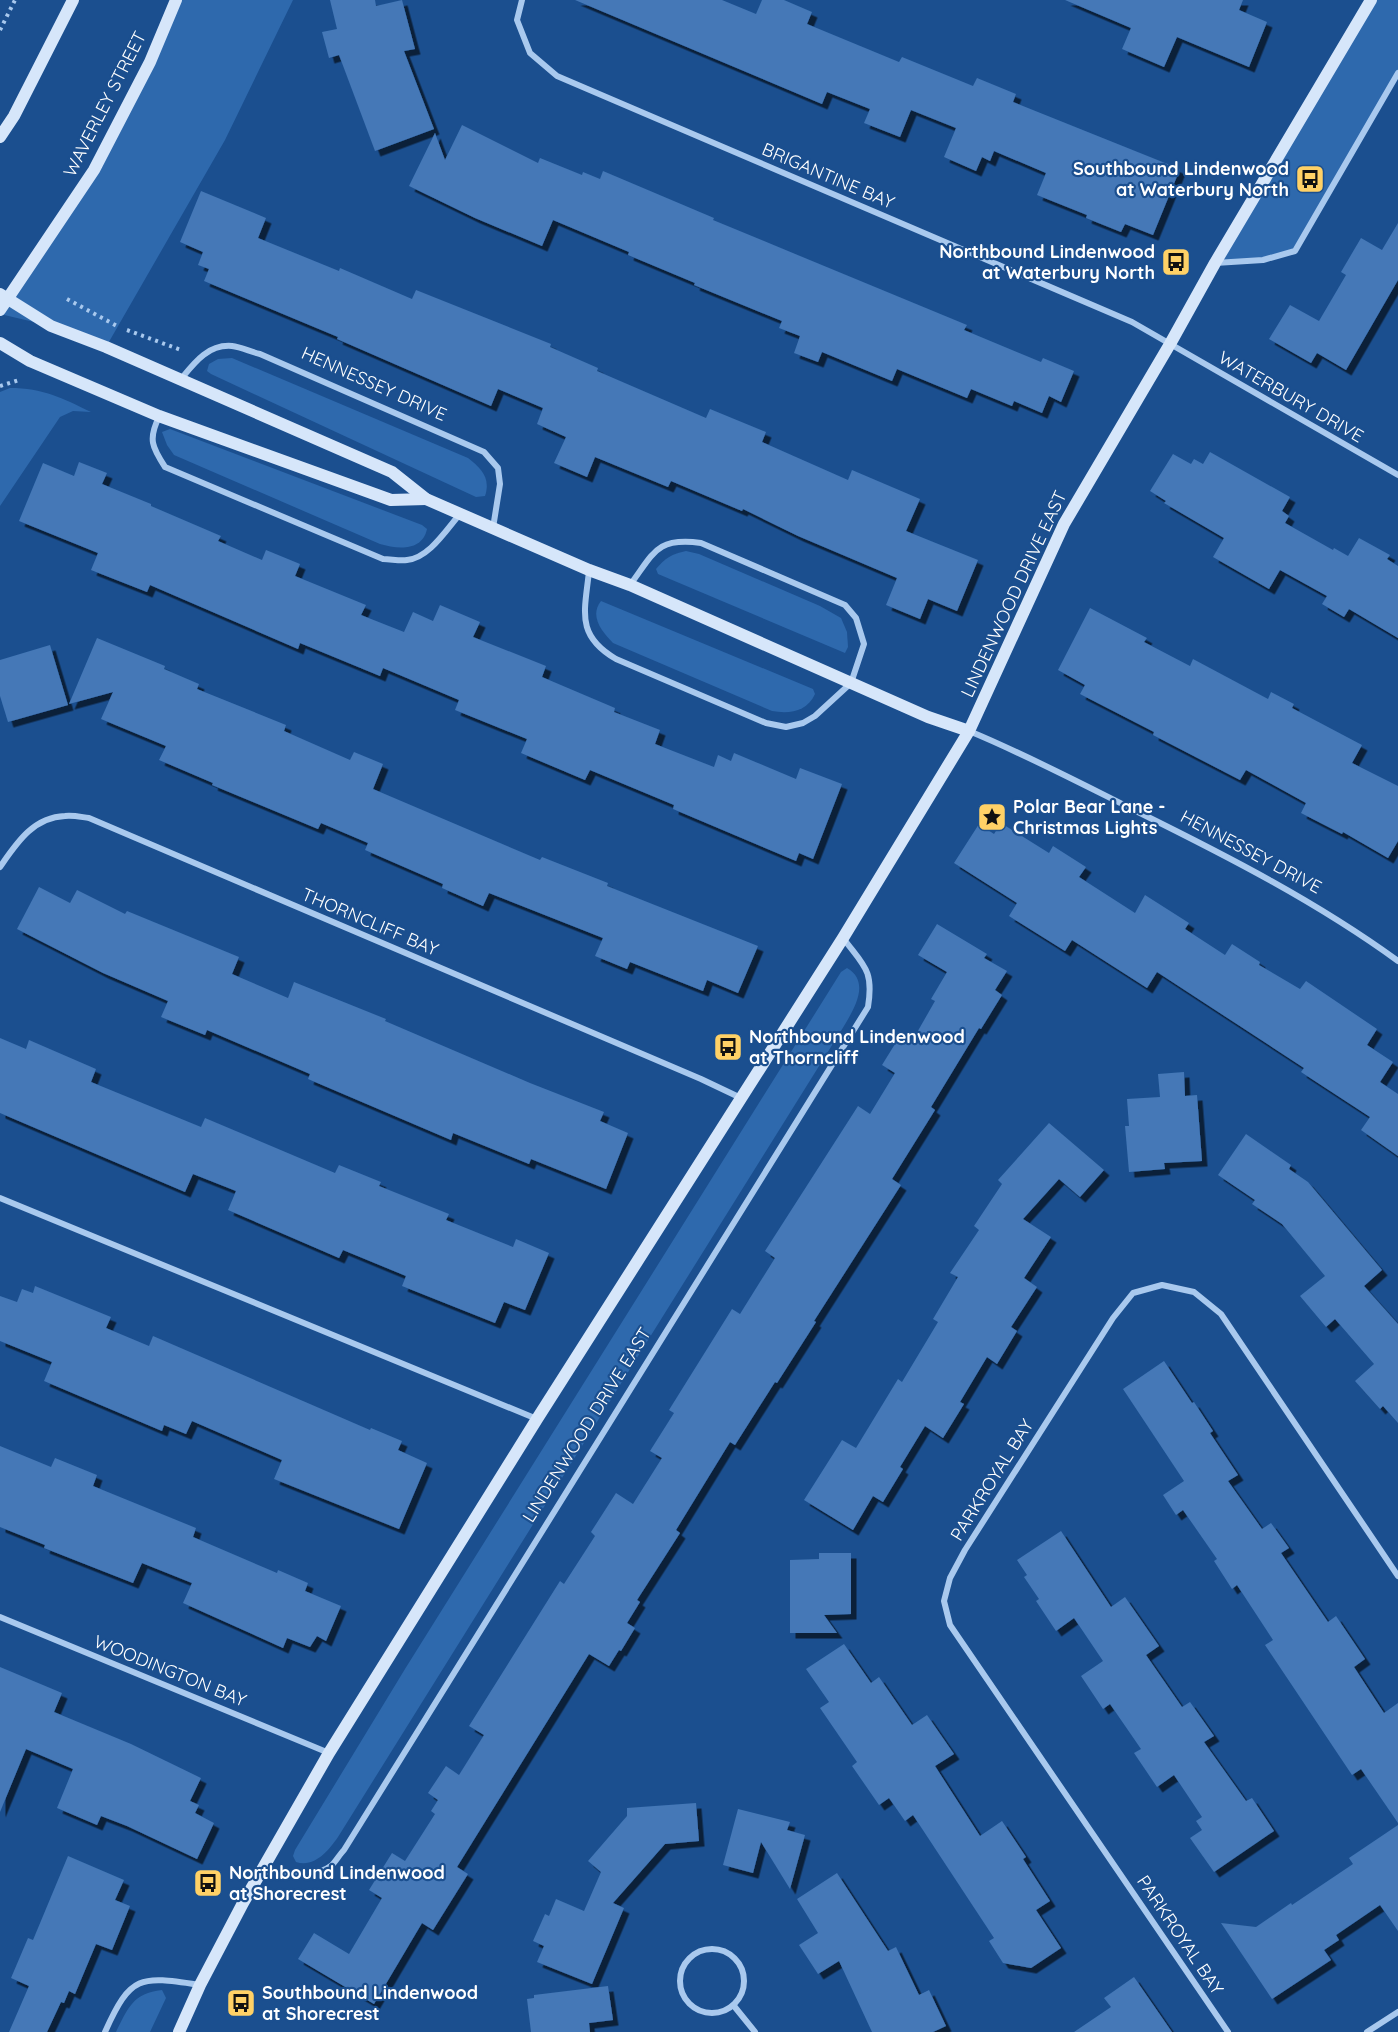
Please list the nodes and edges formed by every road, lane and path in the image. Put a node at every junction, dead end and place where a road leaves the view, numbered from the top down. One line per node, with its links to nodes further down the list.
1 (15, 0): 6 (path)
2 (73, 0): 8 (street)
3 (177, 0): 12 (street, WAVERLEY STREET)
4 (522, 0): 16 (street, BRIGANTINE BAY)
5 (1371, 0): 11 (street, LINDENWOOD DRIVE EAST)
6 (0, 30)
7 (1398, 73): 11 (street)
8 (14, 116): 9 (street); 10 (street)
9 (0, 123)
10 (0, 137)
11 (1215, 263): 16 (street, LINDENWOOD DRIVE EAST)
12 (4, 296): 14 (street, WAVERLEY STREET); 18 (street, HENNESSEY DRIVE)
13 (68, 299): 17 (path)
14 (0, 310)
15 (0, 343): 19 (street, HENNESSEY DRIVE)
16 (1170, 344): 20 (street, WATERBURY DRIVE); 27 (street, LINDENWOOD DRIVE EAST)
17 (198, 357): 18 (street); 23 (street, HENNESSEY DRIVE)
18 (181, 379): 21 (street, HENNESSEY DRIVE)
19 (159, 416): 21 (street, HENNESSEY DRIVE); 22 (street)
20 (1398, 475)
21 (426, 499): 22 (street, HENNESSEY DRIVE)
22 (459, 514): 23 (street, HENNESSEY DRIVE)
23 (493, 528): 24 (street, HENNESSEY DRIVE)
24 (589, 570): 25 (street, HENNESSEY DRIVE); 26 (street)
25 (630, 585): 26 (street, HENNESSEY DRIVE); 26 (street)
26 (851, 683): 27 (street, HENNESSEY DRIVE)
27 (969, 732): 29 (street, LINDENWOOD DRIVE EAST); 30 (street, HENNESSEY DRIVE)
28 (0, 867): 31 (street, THORNCLIFF BAY)
29 (843, 938): 31 (street, LINDENWOOD DRIVE EAST); 37 (street, LINDENWOOD DRIVE EAST)
30 (1398, 961)
31 (742, 1099): 33 (street, LINDENWOOD DRIVE EAST)
32 (0, 1198): 33 (street)
33 (537, 1419): 36 (street, LINDENWOOD DRIVE EAST)
34 (1398, 1576): 44 (street, PARKROYAL BAY)
35 (0, 1617): 36 (street, WOODINGTON BAY)
36 (329, 1753): 37 (street, LINDENWOOD DRIVE EAST)
37 (261, 1872): 38 (street, LINDENWOOD DRIVE EAST)
38 (200, 1985): 41 (street); 42 (street, LINDENWOOD DRIVE EAST)
39 (734, 2006): 39 (street); 43 (street)
40 (1398, 2012): 45 (street)
41 (105, 2032)
42 (178, 2032)
43 (755, 2032)
44 (1228, 2032)
45 (1367, 2032)

